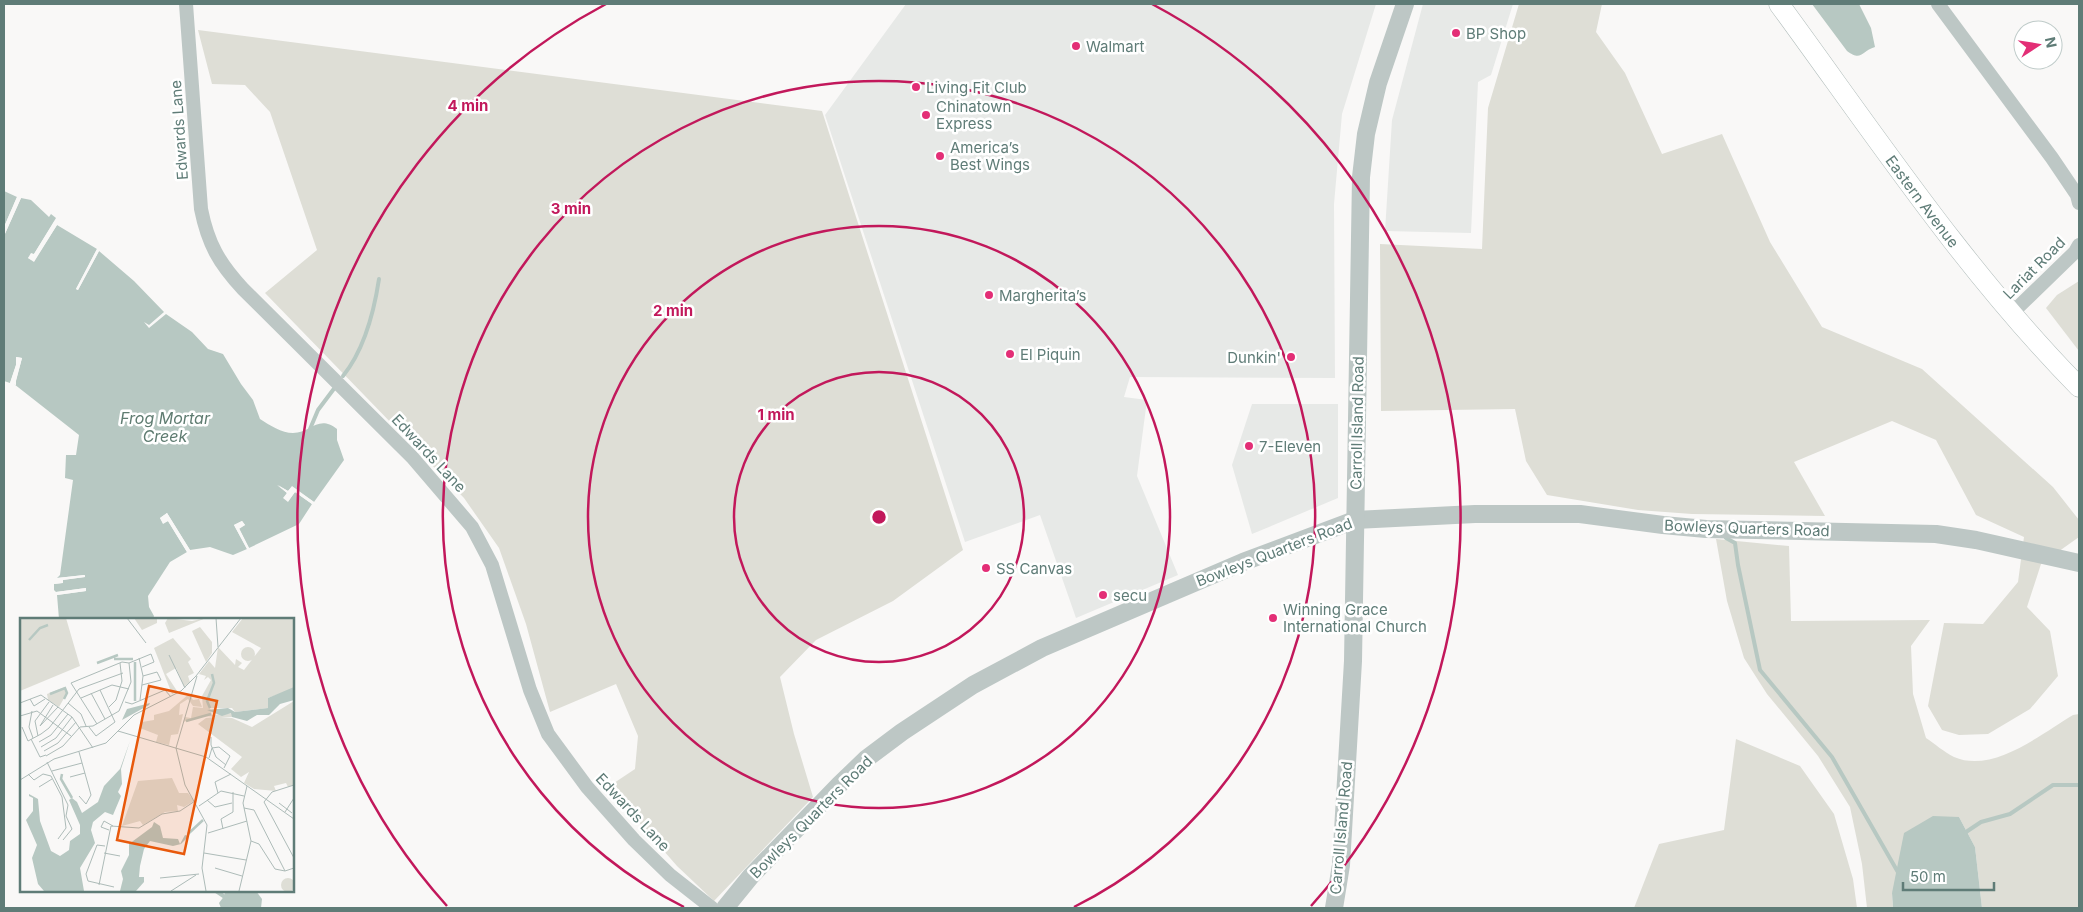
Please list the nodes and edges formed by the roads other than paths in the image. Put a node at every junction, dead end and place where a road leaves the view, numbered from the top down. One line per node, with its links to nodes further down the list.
1 (186, 4): 11 (street, Edwards Lane)
2 (1404, 4): 9 (street, Carroll Island Road)
3 (1779, 4): 7 (main road, Eastern Avenue)
4 (1938, 4): 5 (street)
5 (2079, 203)
6 (2079, 246): 7 (street, Lariat Road)
7 (2011, 314): 8 (main road, Eastern Avenue)
8 (2079, 387)
9 (1355, 520): 10 (street, Bowleys Quarters Road); 12 (street, Bowleys Quarters Road); 13 (street, Carroll Island Road)
10 (2079, 563)
11 (712, 908)
12 (725, 908)
13 (1334, 908)

